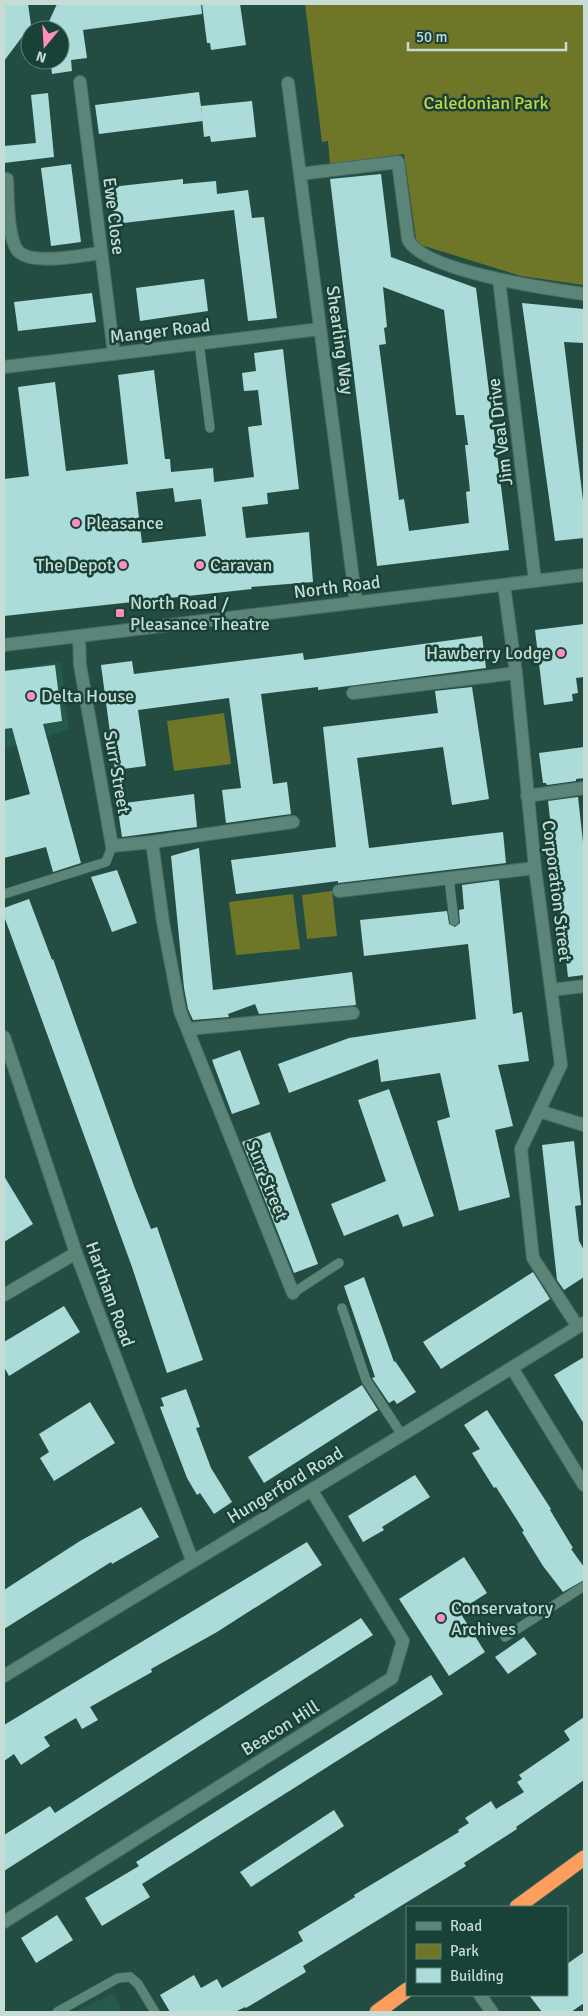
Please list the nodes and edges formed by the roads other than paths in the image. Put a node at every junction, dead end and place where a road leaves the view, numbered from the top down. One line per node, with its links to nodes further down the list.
1 (80, 82): 6 (street, Ewe Close)
2 (288, 83): 3 (street, Shearling Way)
3 (300, 174): 7 (street); 9 (street, Shearling Way)
4 (7, 179): 5 (street)
5 (7, 228): 6 (street)
6 (101, 252): 11 (street, Ewe Close)
7 (499, 280): 8 (street); 15 (street, Jim Veal Drive)
8 (584, 294)
9 (320, 329): 10 (street, Manger Road); 17 (street, Shearling Way)
10 (199, 343): 11 (street, Manger Road); 13 (lane)
11 (114, 354): 12 (street, Manger Road)
12 (4, 367)
13 (210, 428)
14 (584, 575): 15 (street, North Road)
15 (535, 581): 16 (street, North Road)
16 (504, 585): 17 (street, North Road); 20 (street, Corporation Street)
17 (356, 602): 18 (street, North Road)
18 (79, 636): 19 (street, North Road); 26 (street, Surr Street)
19 (4, 645)
20 (516, 673): 21 (street); 23 (street, Corporation Street)
21 (353, 692)
22 (584, 788): 23 (street)
23 (527, 796): 27 (street, Corporation Street)
24 (293, 822): 25 (street)
25 (152, 842): 26 (street); 35 (street, Surr Street)
26 (112, 846): 30 (lane)
27 (535, 868): 28 (street); 33 (street, Corporation Street)
28 (449, 878): 29 (street); 31 (lane)
29 (339, 891)
30 (4, 894)
31 (454, 921)
32 (584, 986): 33 (street)
33 (552, 990): 38 (street, Corporation Street)
34 (354, 1012): 35 (street)
35 (188, 1029): 42 (street, Surr Street)
36 (4, 1037): 37 (street, Hartham Road)
37 (8, 1066): 40 (street, Hartham Road)
38 (539, 1111): 39 (street); 45 (street, Corporation Street)
39 (584, 1125)
40 (76, 1253): 43 (street); 50 (street, Hartham Road)
41 (339, 1263): 42 (lane, Surr Street)
42 (293, 1293)
43 (4, 1295)
44 (342, 1308): 47 (lane)
45 (581, 1325): 46 (street, Hungerford Road)
46 (512, 1368): 47 (street, Hungerford Road); 48 (street)
47 (402, 1435): 49 (street, Hungerford Road)
48 (584, 1485)
49 (312, 1491): 50 (street, Hungerford Road); 56 (street, Beacon Hill)
50 (192, 1560): 53 (street, Hungerford Road)
51 (584, 1586): 52 (lane)
52 (505, 1637)
53 (4, 1676)
54 (584, 1858): 55 (highway)
55 (518, 1906)
56 (4, 1922)
57 (406, 1991): 61 (highway)
58 (481, 1996): 62 (street)
59 (57, 2012): 60 (lane)
60 (155, 2012)
61 (377, 2012)
62 (492, 2012)

